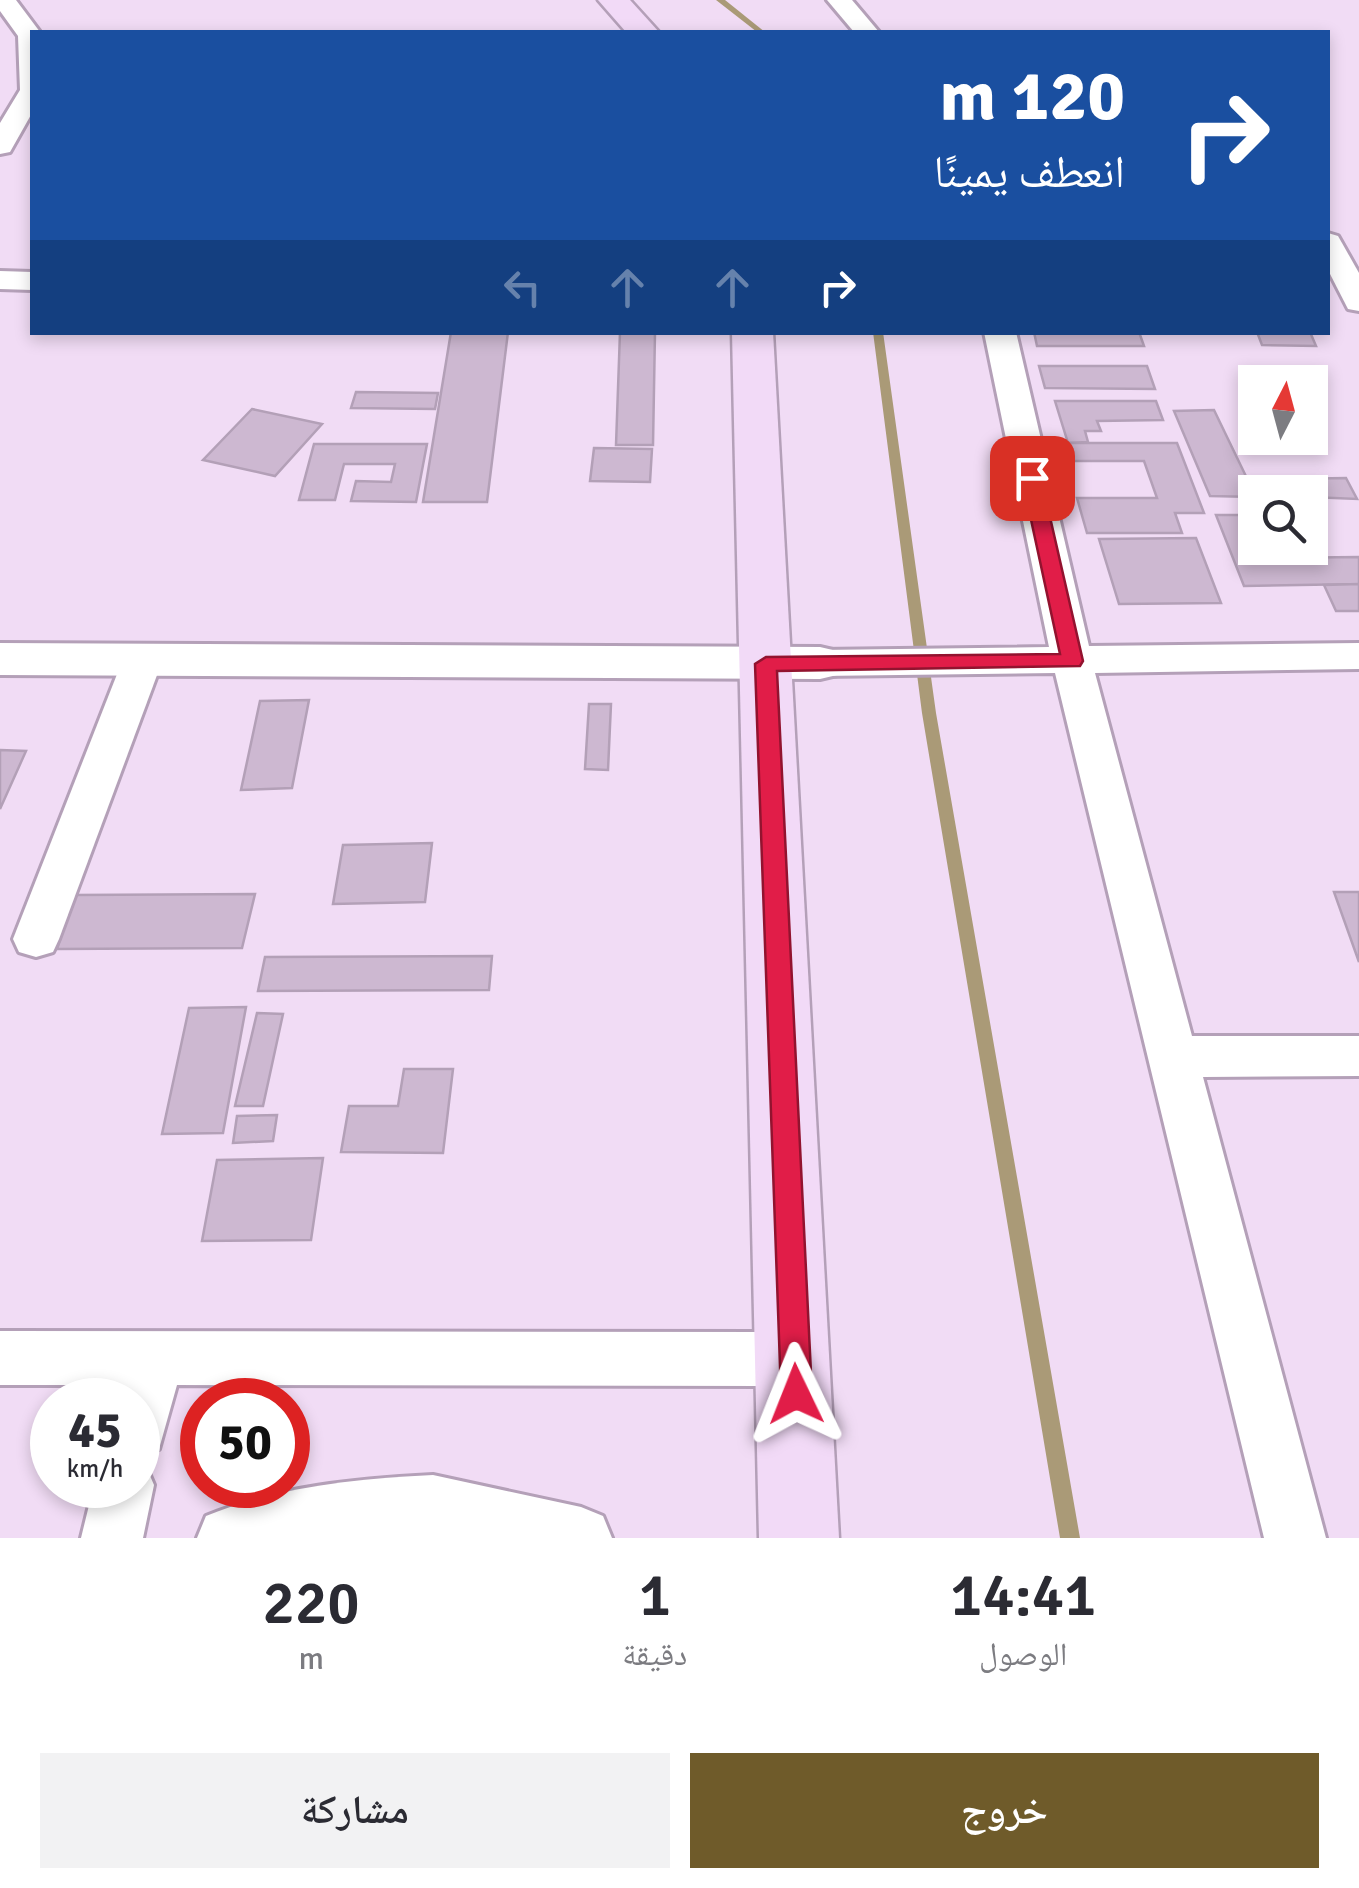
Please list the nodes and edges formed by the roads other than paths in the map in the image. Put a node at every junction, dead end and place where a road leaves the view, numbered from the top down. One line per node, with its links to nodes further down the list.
1 (4, 0): 6 (street)
2 (613, 0): 4 (main road)
3 (839, 0): 5 (street)
4 (640, 30)
5 (865, 30)
6 (30, 36)
7 (30, 94): 8 (street)
8 (0, 146)
9 (1330, 234): 10 (street)
10 (1359, 238)
11 (1330, 246): 14 (street)
12 (0, 280): 13 (street)
13 (30, 281)
14 (1359, 302)
15 (752, 335): 21 (main road)
16 (1001, 335): 20 (street)
17 (1359, 656): 20 (street)
18 (0, 658): 19 (street)
19 (144, 658): 21 (street); 22 (street)
20 (1072, 661): 21 (street); 24 (street)
21 (793, 664): 27 (main road)
22 (36, 940)
23 (1359, 1056): 24 (street)
24 (1176, 1057): 34 (street)
25 (0, 1358): 26 (street)
26 (154, 1358): 27 (street); 28 (street)
27 (796, 1359): 33 (main road)
28 (149, 1378)
29 (119, 1508): 30 (street)
30 (112, 1538)
31 (228, 1538): 32 (street)
32 (582, 1538)
33 (800, 1538)
34 (1295, 1538)

